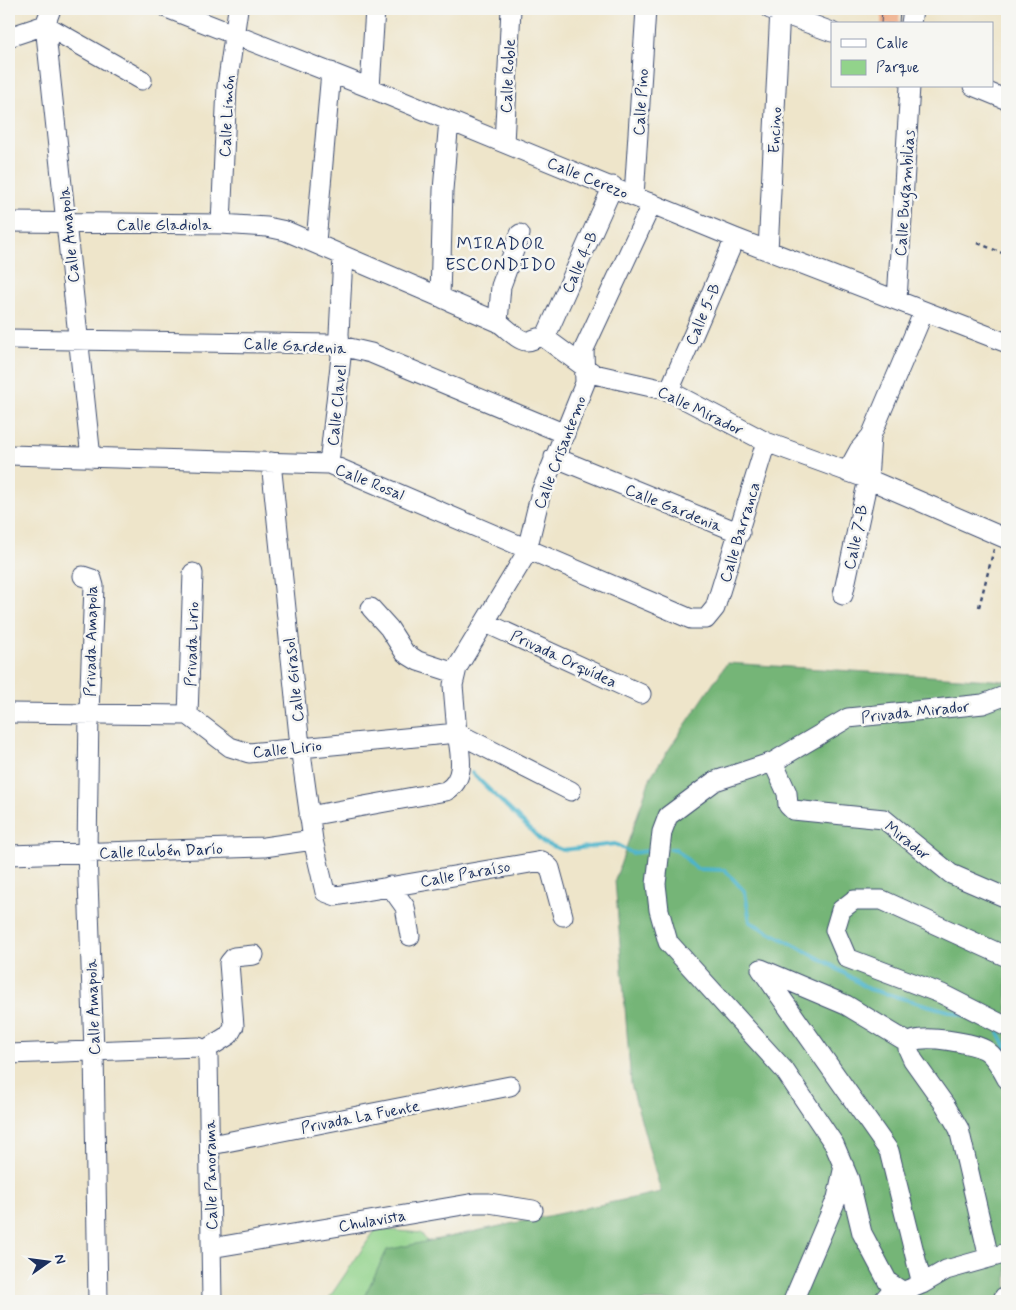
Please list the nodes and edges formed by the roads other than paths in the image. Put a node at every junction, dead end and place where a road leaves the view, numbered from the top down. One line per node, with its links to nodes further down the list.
1 (169, 9): 11 (street, Calle Cerezo)
2 (238, 9): 11 (street, Calle Limón)
3 (374, 9): 15 (street)
4 (511, 9): 20 (street, Calle Roble)
5 (646, 9): 22 (street, Calle Pino)
6 (913, 9): 9 (street)
7 (776, 10): 10 (street); 30 (street, Encino)
8 (49, 15): 12 (street); 14 (street); 25 (street, Calle Amapola)
9 (911, 22)
10 (831, 32)
11 (235, 35): 13 (street, Calle Cerezo); 26 (street, Calle Limón)
12 (9, 37)
13 (331, 72): 15 (street, Calle Cerezo); 29 (street)
14 (142, 80)
15 (370, 88): 19 (street, Calle Cerezo)
16 (910, 88): 33 (street, Calle Bugambilias)
17 (978, 88): 18 (street)
18 (1007, 100)
19 (449, 120): 20 (street, Calle Cerezo); 32 (street)
20 (504, 143): 21 (street, Calle Cerezo)
21 (613, 186): 22 (street, Calle Cerezo); 36 (street, Calle 4-B)
22 (634, 196): 23 (street, Calle Cerezo)
23 (652, 203): 28 (street, Calle Cerezo); 41 (street, Calle Crisantemo)
24 (9, 222): 25 (street, Calle Gladiola)
25 (68, 224): 26 (street, Calle Gladiola); 38 (street, Calle Amapola)
26 (221, 224): 29 (street, Calle Gladiola)
27 (520, 234): 35 (street)
28 (735, 238): 30 (street, Calle Cerezo); 42 (street, Calle 5-B)
29 (316, 242): 31 (street)
30 (768, 251): 33 (street, Calle Cerezo)
31 (343, 257): 32 (street); 40 (street, Calle Clavel)
32 (440, 297): 35 (street)
33 (897, 300): 34 (street, Calle Cerezo)
34 (924, 311): 39 (street, Calle Cerezo); 44 (street)
35 (498, 322): 36 (street)
36 (546, 338): 41 (street, Calle Mirador)
37 (9, 339): 38 (street, Calle Gardenia)
38 (78, 340): 40 (street, Calle Gardenia); 48 (street, Calle Amapola)
39 (1007, 344)
40 (340, 345): 43 (street, Calle Gardenia); 50 (street, Calle Clavel)
41 (586, 368): 42 (street, Calle Mirador); 43 (street, Calle Crisantemo)
42 (669, 391): 45 (street, Calle Mirador)
43 (565, 434): 47 (street, Calle Crisantemo)
44 (871, 436): 51 (street); 52 (street)
45 (766, 442): 51 (street, Calle Mirador); 53 (street, Calle Barranca)
46 (9, 455): 48 (street, Calle Rosal)
47 (554, 457): 53 (street, Calle Gardenia); 55 (street, Calle Crisantemo)
48 (91, 458): 49 (street, Calle Rosal)
49 (271, 462): 50 (street, Calle Rosal); 69 (street, Calle Girasol)
50 (329, 464): 55 (street, Calle Rosal)
51 (847, 472): 52 (street)
52 (868, 479): 54 (street); 58 (street, Calle 7-B)
53 (740, 533): 60 (street, Calle Barranca)
54 (1002, 537)
55 (528, 547): 60 (street, Calle Rosal); 61 (street, Calle Crisantemo)
56 (193, 574): 67 (street, Privada Lirio)
57 (83, 576): 66 (street, Privada Amapola)
58 (843, 594)
59 (371, 608): 62 (street)
60 (706, 619)
61 (486, 623): 62 (street, Calle Crisantemo); 63 (street, Privada Orquídea)
62 (455, 673): 68 (street, Calle Crisantemo)
63 (641, 694)
64 (1007, 695): 70 (street, Privada Mirador)
65 (9, 713): 66 (street)
66 (89, 713): 67 (street); 74 (street, Calle Amapola)
67 (188, 715): 69 (street, Calle Lirio)
68 (456, 729): 69 (street, Calle Lirio); 71 (street); 72 (street)
69 (300, 746): 72 (street, Calle Girasol)
70 (773, 762): 78 (street, Mirador); 91 (street, Privada Mirador)
71 (571, 790)
72 (309, 816): 73 (street, Calle Girasol)
73 (313, 840): 74 (street, Calle Rubén Darío); 77 (street, Calle Girasol)
74 (87, 852): 75 (street, Calle Rubén Darío); 86 (street, Calle Amapola)
75 (9, 855)
76 (390, 886): 77 (street, Calle Paraíso); 79 (street, Calle Paraíso); 80 (street)
77 (328, 895)
78 (1007, 898)
79 (563, 916)
80 (410, 936)
81 (254, 955): 85 (street)
82 (1007, 957): 83 (street)
83 (1007, 1027)
84 (909, 1043): 88 (street); 94 (street); 95 (street)
85 (205, 1050): 86 (street); 90 (street, Calle Panorama)
86 (94, 1051): 87 (street); 97 (street, Calle Amapola)
87 (9, 1054)
88 (1007, 1079)
89 (510, 1086): 90 (street, Privada La Fuente)
90 (210, 1144): 93 (street, Calle Panorama)
91 (844, 1165): 96 (street, Privada Mirador); 99 (street)
92 (533, 1210): 93 (street, Chulavista)
93 (211, 1248): 98 (street, Calle Panorama)
94 (998, 1256): 95 (street)
95 (922, 1284): 96 (street)
96 (889, 1294)
97 (98, 1301)
98 (212, 1301)
99 (793, 1301)

